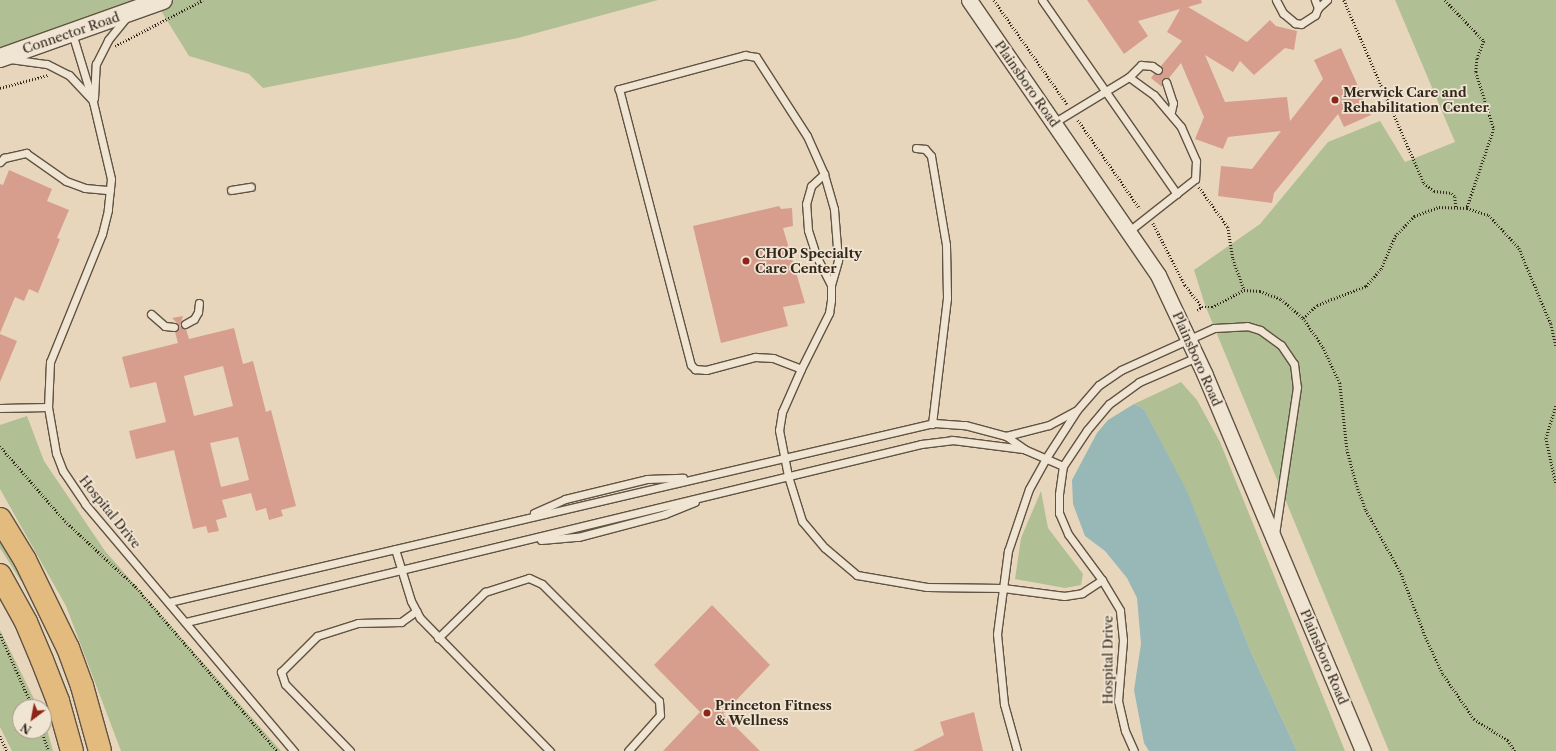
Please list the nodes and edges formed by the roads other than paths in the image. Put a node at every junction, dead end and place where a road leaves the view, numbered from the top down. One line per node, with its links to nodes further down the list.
1 (164, 0): 8 (street, Connector Road)
2 (969, 0): 17 (street, Plainsboro Road)
3 (1042, 0): 14 (lane)
4 (1276, 0): 7 (lane)
5 (1315, 0): 7 (lane)
6 (1327, 0): 7 (lane)
7 (1318, 8)
8 (130, 12): 9 (street, Connector Road); 15 (lane)
9 (72, 33): 10 (street, Connector Road); 15 (lane)
10 (0, 58): 15 (lane)
11 (1158, 70): 12 (lane)
12 (1129, 77): 14 (lane); 16 (lane)
13 (1166, 82): 16 (lane)
14 (1104, 90): 17 (lane); 24 (lane)
15 (93, 102): 22 (lane, Hospital Drive)
16 (1171, 112): 24 (lane)
17 (1055, 122): 25 (street, Plainsboro Road)
18 (916, 148): 37 (lane)
19 (0, 162): 22 (lane)
20 (824, 174): 26 (lane); 26 (lane); 33 (lane)
21 (251, 187): 23 (lane)
22 (110, 190): 34 (lane, Hospital Drive)
23 (231, 190)
24 (1177, 194): 25 (lane)
25 (1130, 231): 31 (street, Plainsboro Road)
26 (831, 285): 33 (lane)
27 (199, 303): 29 (lane)
28 (151, 314): 30 (lane)
29 (185, 324)
30 (174, 327)
31 (1188, 338): 32 (street, Plainsboro Road); 36 (lane); 47 (lane)
32 (1197, 357): 42 (lane); 47 (street, Plainsboro Road)
33 (801, 369): 40 (lane)
34 (48, 407): 35 (lane); 53 (lane, Hospital Drive)
35 (0, 408)
36 (1077, 410): 38 (lane); 41 (lane)
37 (932, 424): 38 (lane); 40 (lane)
38 (1006, 436): 39 (lane)
39 (1026, 450): 41 (lane); 44 (lane)
40 (784, 458): 43 (lane); 44 (lane)
41 (1046, 458): 42 (lane); 52 (lane)
42 (1063, 466): 51 (lane, Hospital Drive)
43 (715, 474): 46 (lane); 46 (lane)
44 (788, 476): 49 (lane); 52 (lane)
45 (0, 520): 58 (highway)
46 (518, 520): 48 (lane)
47 (1274, 540): 65 (street, Plainsboro Road)
48 (396, 549): 49 (lane); 53 (lane)
49 (401, 570): 54 (lane); 55 (lane)
50 (0, 575): 57 (highway)
51 (1102, 580): 52 (lane); 64 (lane, Hospital Drive)
52 (1003, 588): 63 (lane)
53 (169, 602): 55 (lane, Hospital Drive)
54 (416, 611): 56 (lane); 60 (lane)
55 (186, 622): 59 (lane, Hospital Drive)
56 (438, 638): 61 (lane); 62 (lane)
57 (72, 751)
58 (100, 751)
59 (294, 751)
60 (350, 751)
61 (550, 751)
62 (628, 751)
63 (1017, 751)
64 (1134, 751)
65 (1363, 751)

